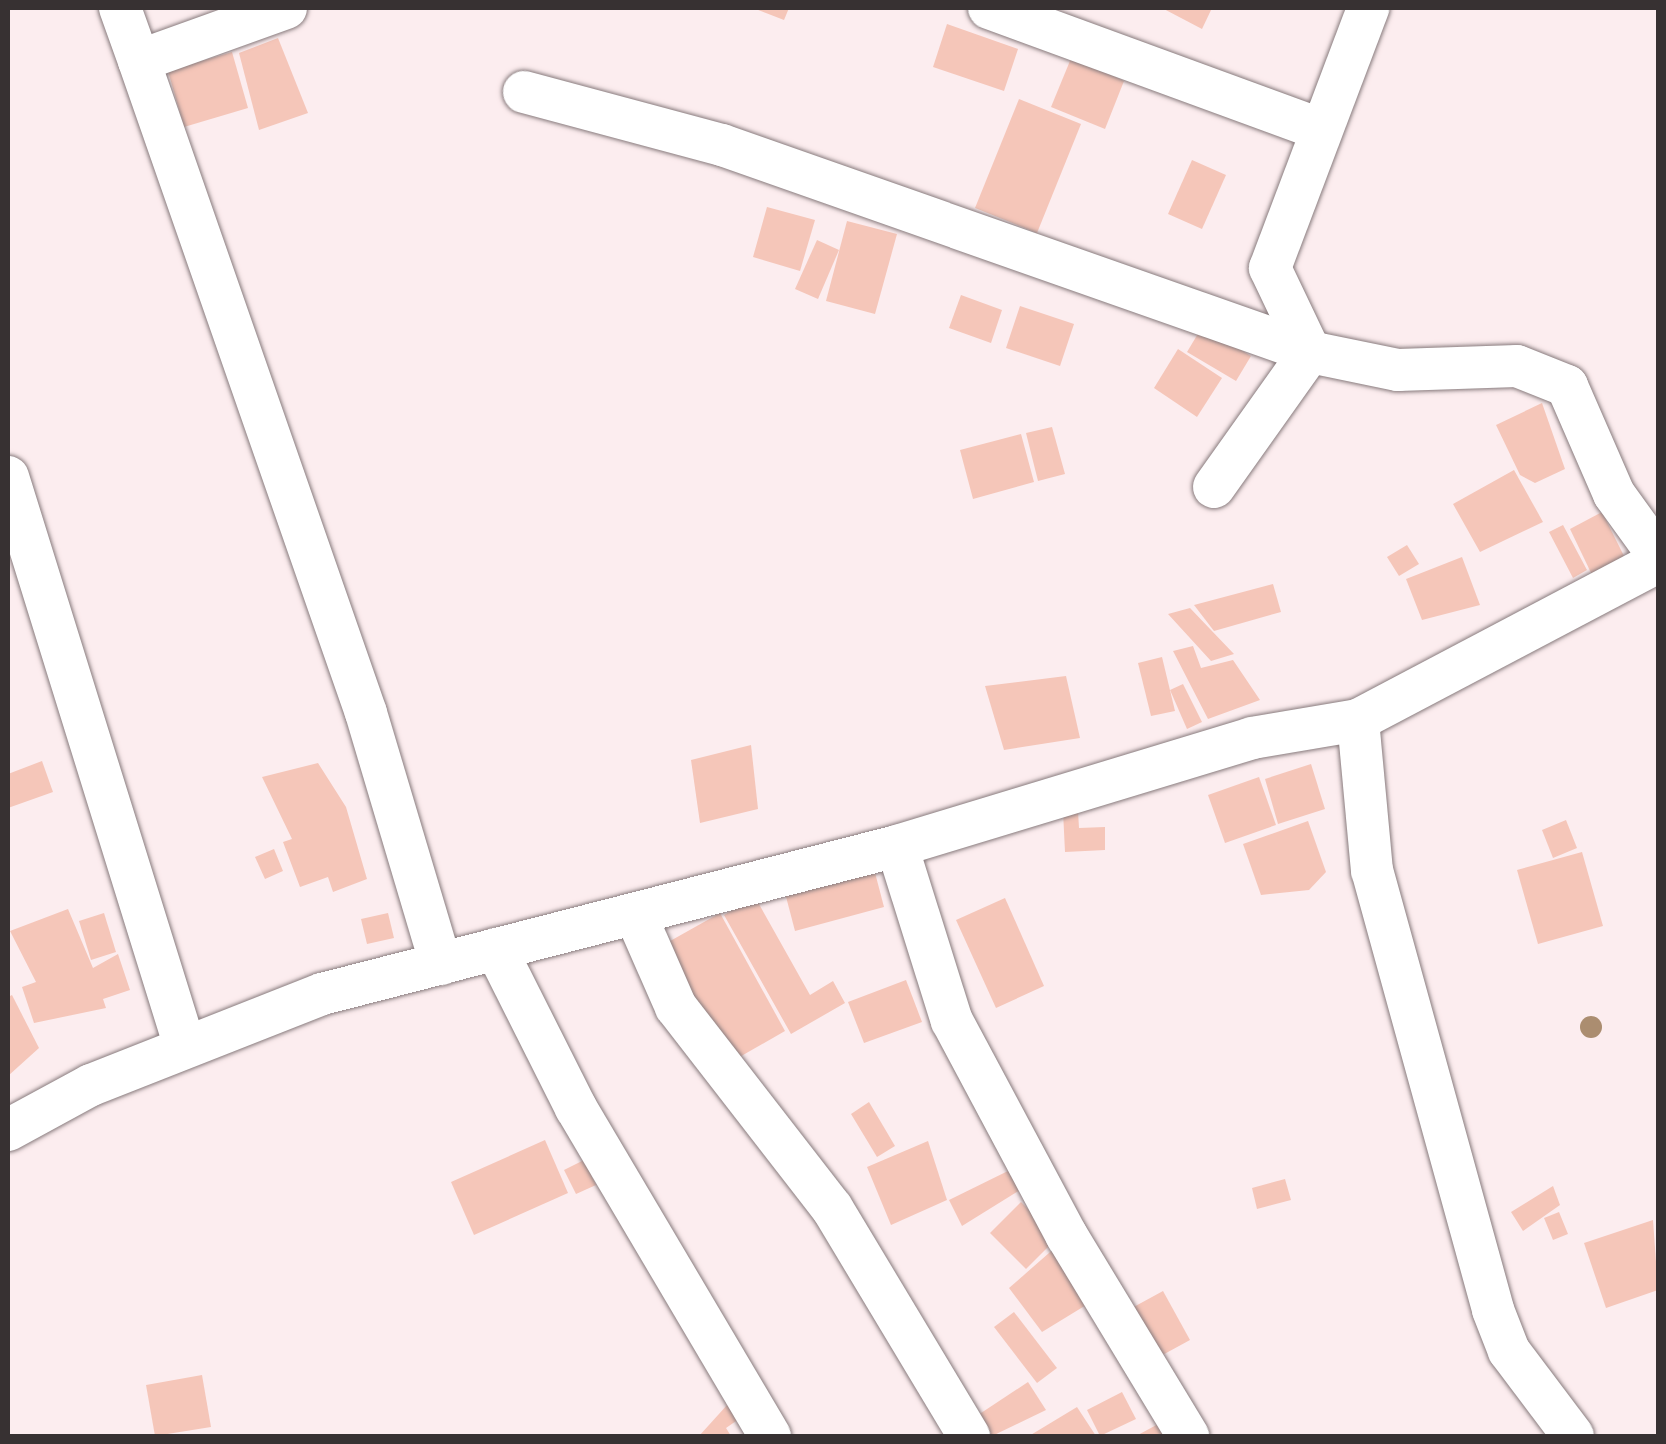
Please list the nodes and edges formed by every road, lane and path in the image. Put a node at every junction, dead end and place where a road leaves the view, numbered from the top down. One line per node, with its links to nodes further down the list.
1 (120, 8): 5 (street)
2 (286, 8): 5 (street)
3 (989, 8): 7 (street)
4 (1368, 8): 7 (street)
5 (139, 61): 16 (street)
6 (524, 92): 8 (street)
7 (1317, 128): 8 (street)
8 (1310, 352): 10 (street); 11 (street)
9 (8, 477): 17 (street)
10 (1214, 487)
11 (1658, 558): 12 (street)
12 (1358, 720): 13 (street); 22 (street)
13 (898, 846): 14 (street); 21 (street)
14 (636, 916): 15 (street); 20 (street)
15 (496, 948): 16 (street); 19 (street)
16 (441, 964): 17 (street)
17 (185, 1047): 18 (street)
18 (8, 1130)
19 (770, 1436)
20 (969, 1436)
21 (1188, 1436)
22 (1573, 1436)

